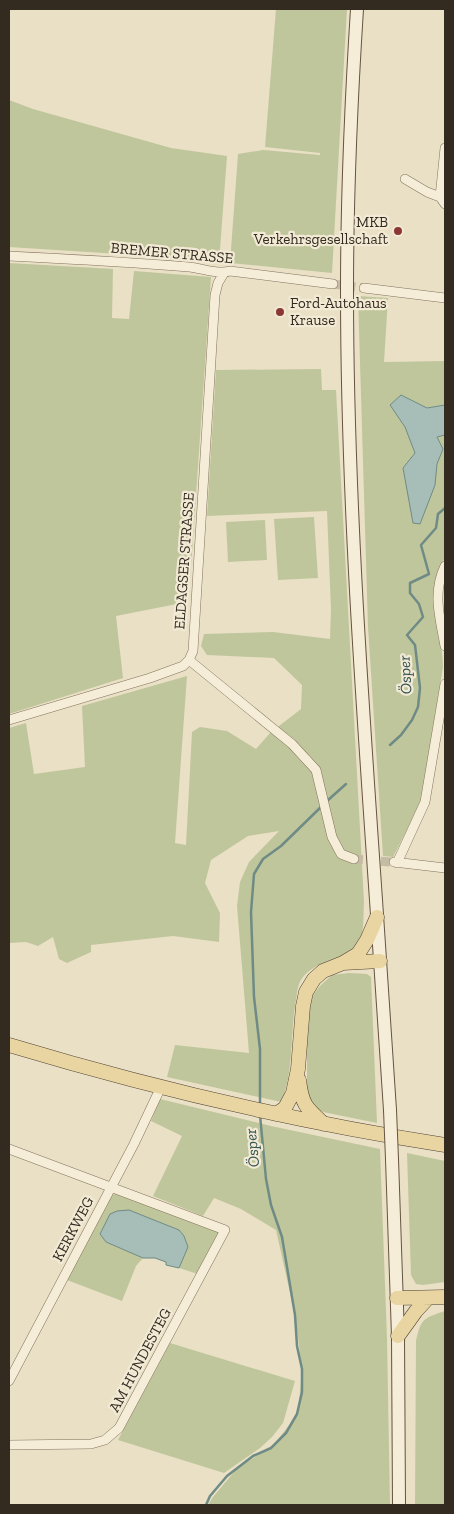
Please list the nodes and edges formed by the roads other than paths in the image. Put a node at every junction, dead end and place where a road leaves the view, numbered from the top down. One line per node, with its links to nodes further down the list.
1 (357, 9): 17 (main road)
2 (445, 148): 4 (street)
3 (406, 180): 4 (street)
4 (443, 201)
5 (9, 256): 6 (street, BREMER STRASSE)
6 (224, 273): 7 (street, BREMER STRASSE); 12 (street, ELDAGSER STRASSE)
7 (333, 284)
8 (364, 288): 9 (street)
9 (445, 298)
10 (445, 566): 11 (street)
11 (445, 640)
12 (189, 660): 14 (street); 15 (street)
13 (445, 684): 16 (street)
14 (9, 720)
15 (354, 859)
16 (445, 868)
17 (377, 916): 18 (main road); 19 (main road)
18 (380, 961): 19 (main road); 29 (main road, bridge)
19 (343, 963): 21 (main road)
20 (9, 1045): 22 (main road)
21 (298, 1069): 23 (main road); 24 (main road)
22 (160, 1088): 23 (main road); 27 (street, KERKWEG)
23 (274, 1114): 24 (main road)
24 (324, 1124): 25 (main road)
25 (445, 1145)
26 (9, 1149): 27 (street)
27 (111, 1186): 32 (street, KERKWEG); 33 (street, AM HUNDESTEG)
28 (445, 1297): 30 (main road)
29 (397, 1298): 30 (main road); 31 (main road)
30 (428, 1298): 31 (main road)
31 (398, 1336): 34 (main road)
32 (9, 1381)
33 (9, 1445)
34 (399, 1505)

